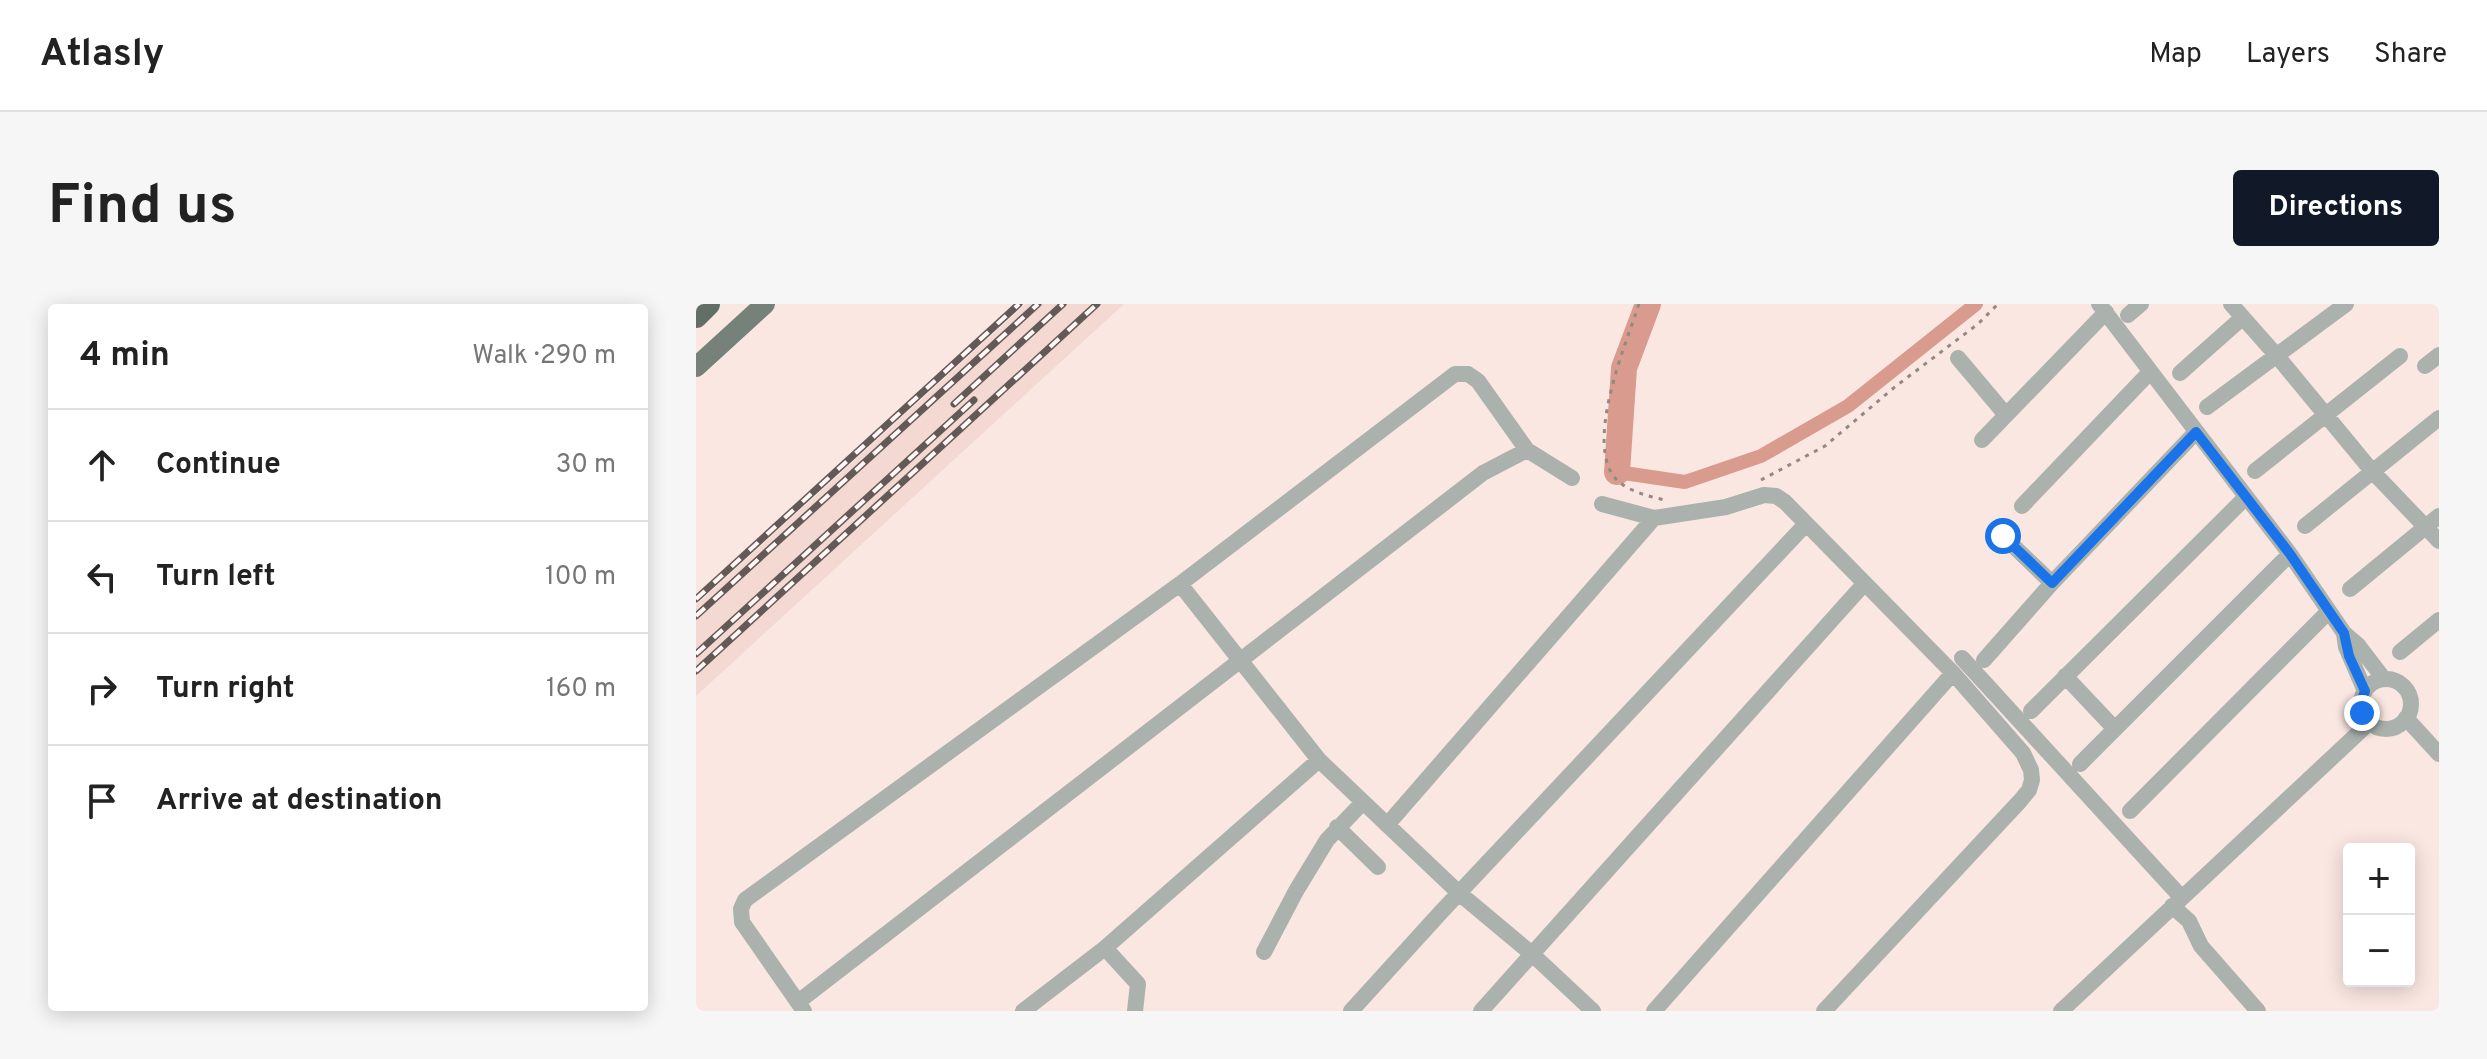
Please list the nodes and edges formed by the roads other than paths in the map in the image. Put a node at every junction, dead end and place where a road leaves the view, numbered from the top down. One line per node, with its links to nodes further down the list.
1 (708, 304): 6 (highway)
2 (765, 304): 13 (main road)
3 (2231, 304): 7 (street)
4 (2346, 304): 9 (street)
5 (2103, 308): 14 (street); 18 (street)
6 (696, 316)
7 (2242, 318): 9 (street); 15 (street)
8 (2439, 355): 12 (street)
9 (2277, 356): 16 (street); 17 (street)
10 (2400, 356): 17 (street)
11 (1958, 358): 18 (street)
12 (2425, 366)
13 (696, 367)
14 (2150, 372): 20 (street); 28 (street)
15 (2180, 373)
16 (2207, 407)
17 (2326, 414): 23 (street); 24 (street)
18 (2006, 415): 21 (street)
19 (2439, 418): 24 (street)
20 (2196, 432): 26 (street); 36 (street)
21 (1982, 440)
22 (1527, 450): 25 (street); 37 (street); 45 (street)
23 (2255, 471)
24 (2372, 471): 30 (street); 32 (street)
25 (1572, 478)
26 (2245, 498): 35 (street); 48 (street)
27 (1602, 504): 29 (street)
28 (2022, 506)
29 (1654, 518): 31 (street); 60 (street)
30 (2433, 521): 34 (street); 39 (street)
31 (1806, 524): 38 (street); 63 (street)
32 (2305, 526)
33 (2003, 536): 36 (street)
34 (2439, 541)
35 (2290, 554): 40 (street); 54 (street)
36 (2052, 583): 46 (street)
37 (1180, 584): 45 (street); 68 (street)
38 (1864, 584): 47 (street); 67 (street)
39 (2350, 589)
40 (2329, 611): 42 (street); 59 (street)
41 (2439, 620): 43 (street)
42 (2344, 633): 49 (street); 50 (street)
43 (2400, 652)
44 (1962, 658): 64 (street)
45 (1240, 660): 56 (street); 68 (street)
46 (1984, 660)
47 (1953, 673): 74 (street); 75 (street)
48 (2065, 676): 51 (street); 54 (street)
49 (2384, 679): 50 (street); 52 (street)
50 (2365, 691): 53 (street)
51 (2031, 711)
52 (2406, 718): 53 (street); 55 (street)
53 (2369, 723): 64 (street)
54 (2115, 729): 57 (street)
55 (2439, 754)
56 (1319, 760): 58 (street); 65 (street)
57 (2080, 764)
58 (1363, 802): 60 (street); 61 (street)
59 (2130, 811)
60 (1387, 825): 63 (street)
61 (1337, 827): 62 (street); 66 (street)
62 (1378, 867)
63 (1459, 893): 67 (street); 71 (street)
64 (2177, 901): 76 (street); 77 (street)
65 (1105, 948): 69 (street); 70 (street)
66 (1264, 952)
67 (1532, 954): 72 (street); 73 (street)
68 (801, 1006)
69 (1023, 1011)
70 (1135, 1011)
71 (1351, 1011)
72 (1481, 1011)
73 (1593, 1011)
74 (1654, 1011)
75 (1824, 1011)
76 (2061, 1011)
77 (2258, 1011)

